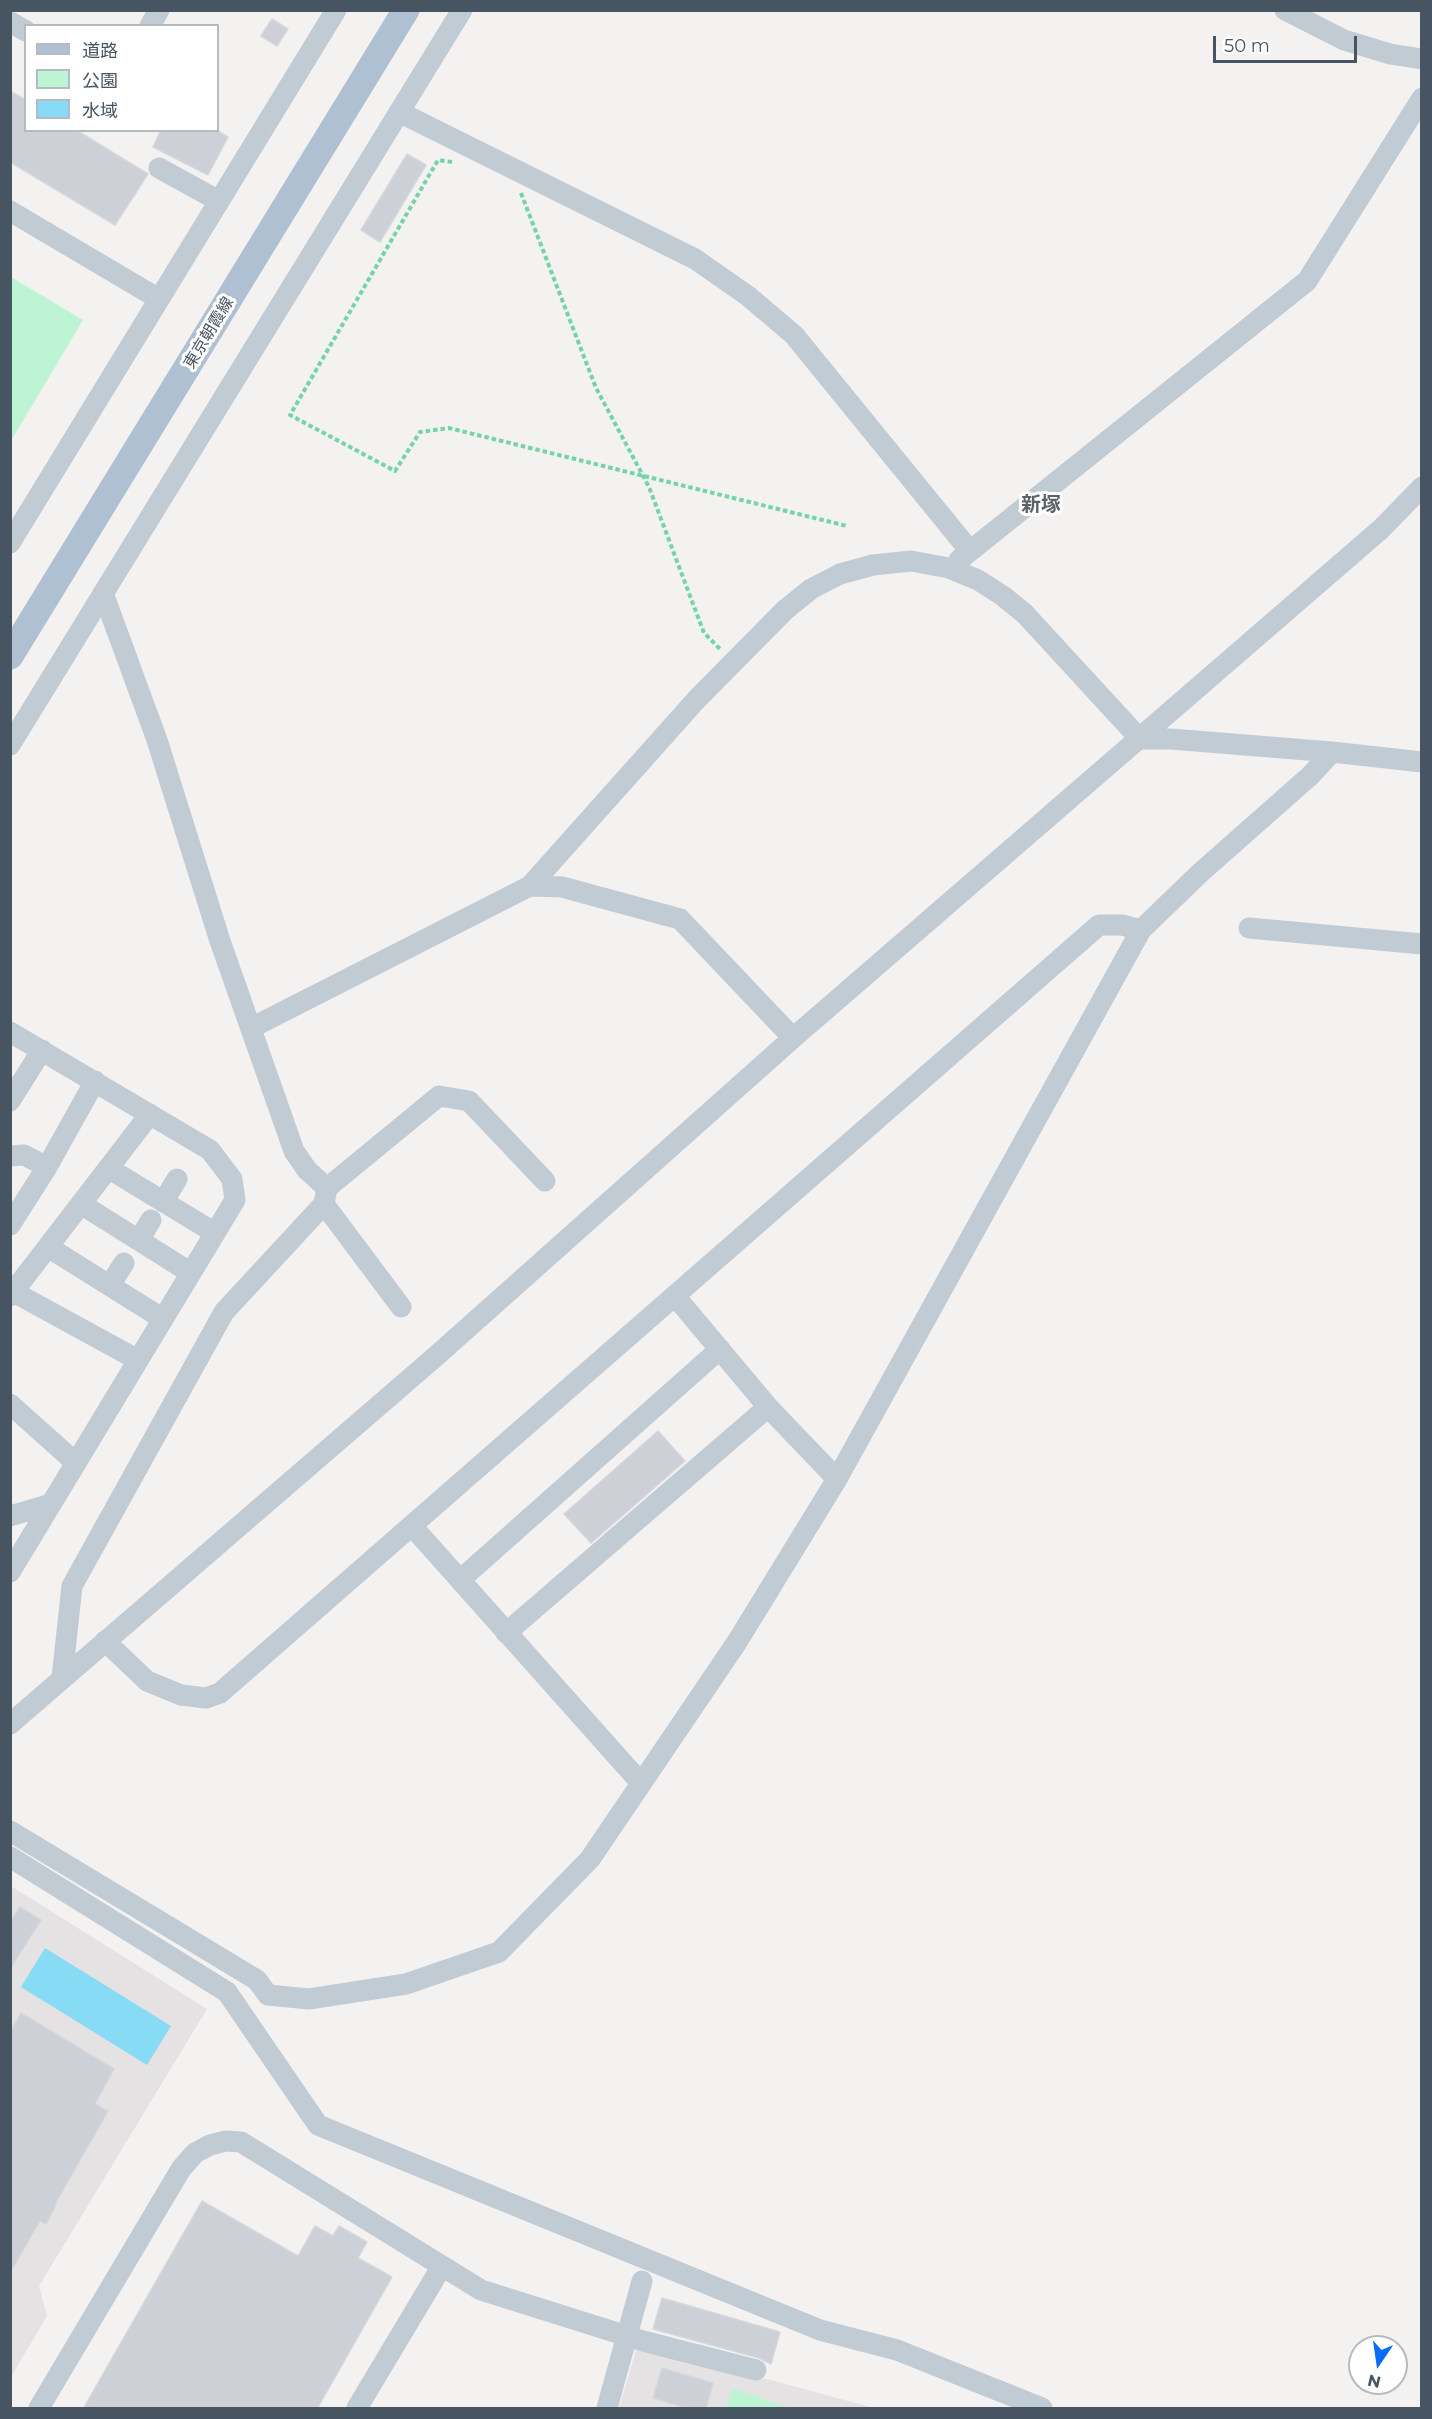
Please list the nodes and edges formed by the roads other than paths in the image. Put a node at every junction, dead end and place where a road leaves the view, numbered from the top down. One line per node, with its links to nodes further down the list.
1 (159, 10): 7 (lane)
2 (336, 10): 13 (lane)
3 (406, 10): 21 (main road, 東京朝霞線)
4 (462, 10): 11 (lane)
5 (1285, 10): 9 (lane)
6 (10, 22): 8 (lane)
7 (151, 24)
8 (24, 30)
9 (1422, 59)
10 (1422, 98): 18 (lane)
11 (399, 112): 18 (lane); 20 (lane)
12 (159, 168): 13 (lane)
13 (219, 201): 15 (lane)
14 (10, 211): 15 (lane)
15 (159, 299): 17 (lane)
16 (1422, 487): 22 (lane)
17 (10, 543)
18 (970, 551): 19 (lane)
19 (949, 568): 22 (lane); 26 (lane)
20 (103, 592): 23 (lane); 30 (lane)
21 (10, 656)
22 (1140, 740): 24 (lane); 32 (lane)
23 (10, 745)
24 (1332, 752): 25 (lane); 28 (lane)
25 (1422, 762)
26 (530, 886): 30 (lane); 32 (lane)
27 (1249, 928): 29 (lane)
28 (1141, 930): 55 (lane); 63 (lane)
29 (1422, 944)
30 (251, 1028): 43 (lane)
31 (10, 1032): 33 (lane)
32 (793, 1038): 70 (lane)
33 (42, 1050): 34 (lane); 35 (lane)
34 (19, 1067): 36 (lane)
35 (94, 1082): 37 (lane); 39 (lane)
36 (10, 1101)
37 (150, 1114): 40 (lane); 48 (lane)
38 (10, 1156): 39 (lane)
39 (47, 1167): 47 (lane)
40 (108, 1168): 44 (lane); 45 (lane)
41 (177, 1179): 44 (lane)
42 (545, 1181): 43 (lane)
43 (325, 1196): 56 (lane); 71 (lane)
44 (163, 1202): 48 (lane)
45 (81, 1204): 49 (lane); 50 (lane)
46 (152, 1220): 49 (lane)
47 (10, 1224)
48 (215, 1233): 52 (lane)
49 (139, 1240): 52 (lane)
50 (48, 1246): 53 (lane); 54 (lane)
51 (124, 1263): 53 (lane)
52 (191, 1273): 57 (lane)
53 (110, 1285): 57 (lane)
54 (12, 1293): 59 (lane)
55 (675, 1296): 58 (lane); 66 (lane)
56 (401, 1308)
57 (164, 1319): 59 (lane)
58 (720, 1349): 61 (lane); 68 (lane)
59 (138, 1360): 62 (lane)
60 (10, 1404): 62 (lane)
61 (768, 1407): 63 (lane); 69 (lane)
62 (76, 1463): 64 (lane)
63 (837, 1479): 73 (lane)
64 (51, 1504): 65 (lane); 67 (lane)
65 (10, 1516)
66 (411, 1526): 68 (lane); 70 (lane)
67 (10, 1572)
68 (459, 1580): 69 (lane)
69 (506, 1633): 73 (lane)
70 (105, 1641): 71 (lane)
71 (62, 1678): 72 (lane)
72 (10, 1724)
73 (640, 1782): 76 (lane)
74 (10, 1831): 76 (lane)
75 (10, 1857): 77 (lane)
76 (268, 1995): 77 (lane)
77 (252, 2029): 85 (lane)
78 (442, 2265): 80 (lane); 82 (lane); 83 (lane)
79 (642, 2281): 80 (lane)
80 (627, 2336): 81 (lane); 84 (lane)
81 (756, 2370)
82 (39, 2409)
83 (357, 2409)
84 (607, 2409)
85 (1042, 2409)

